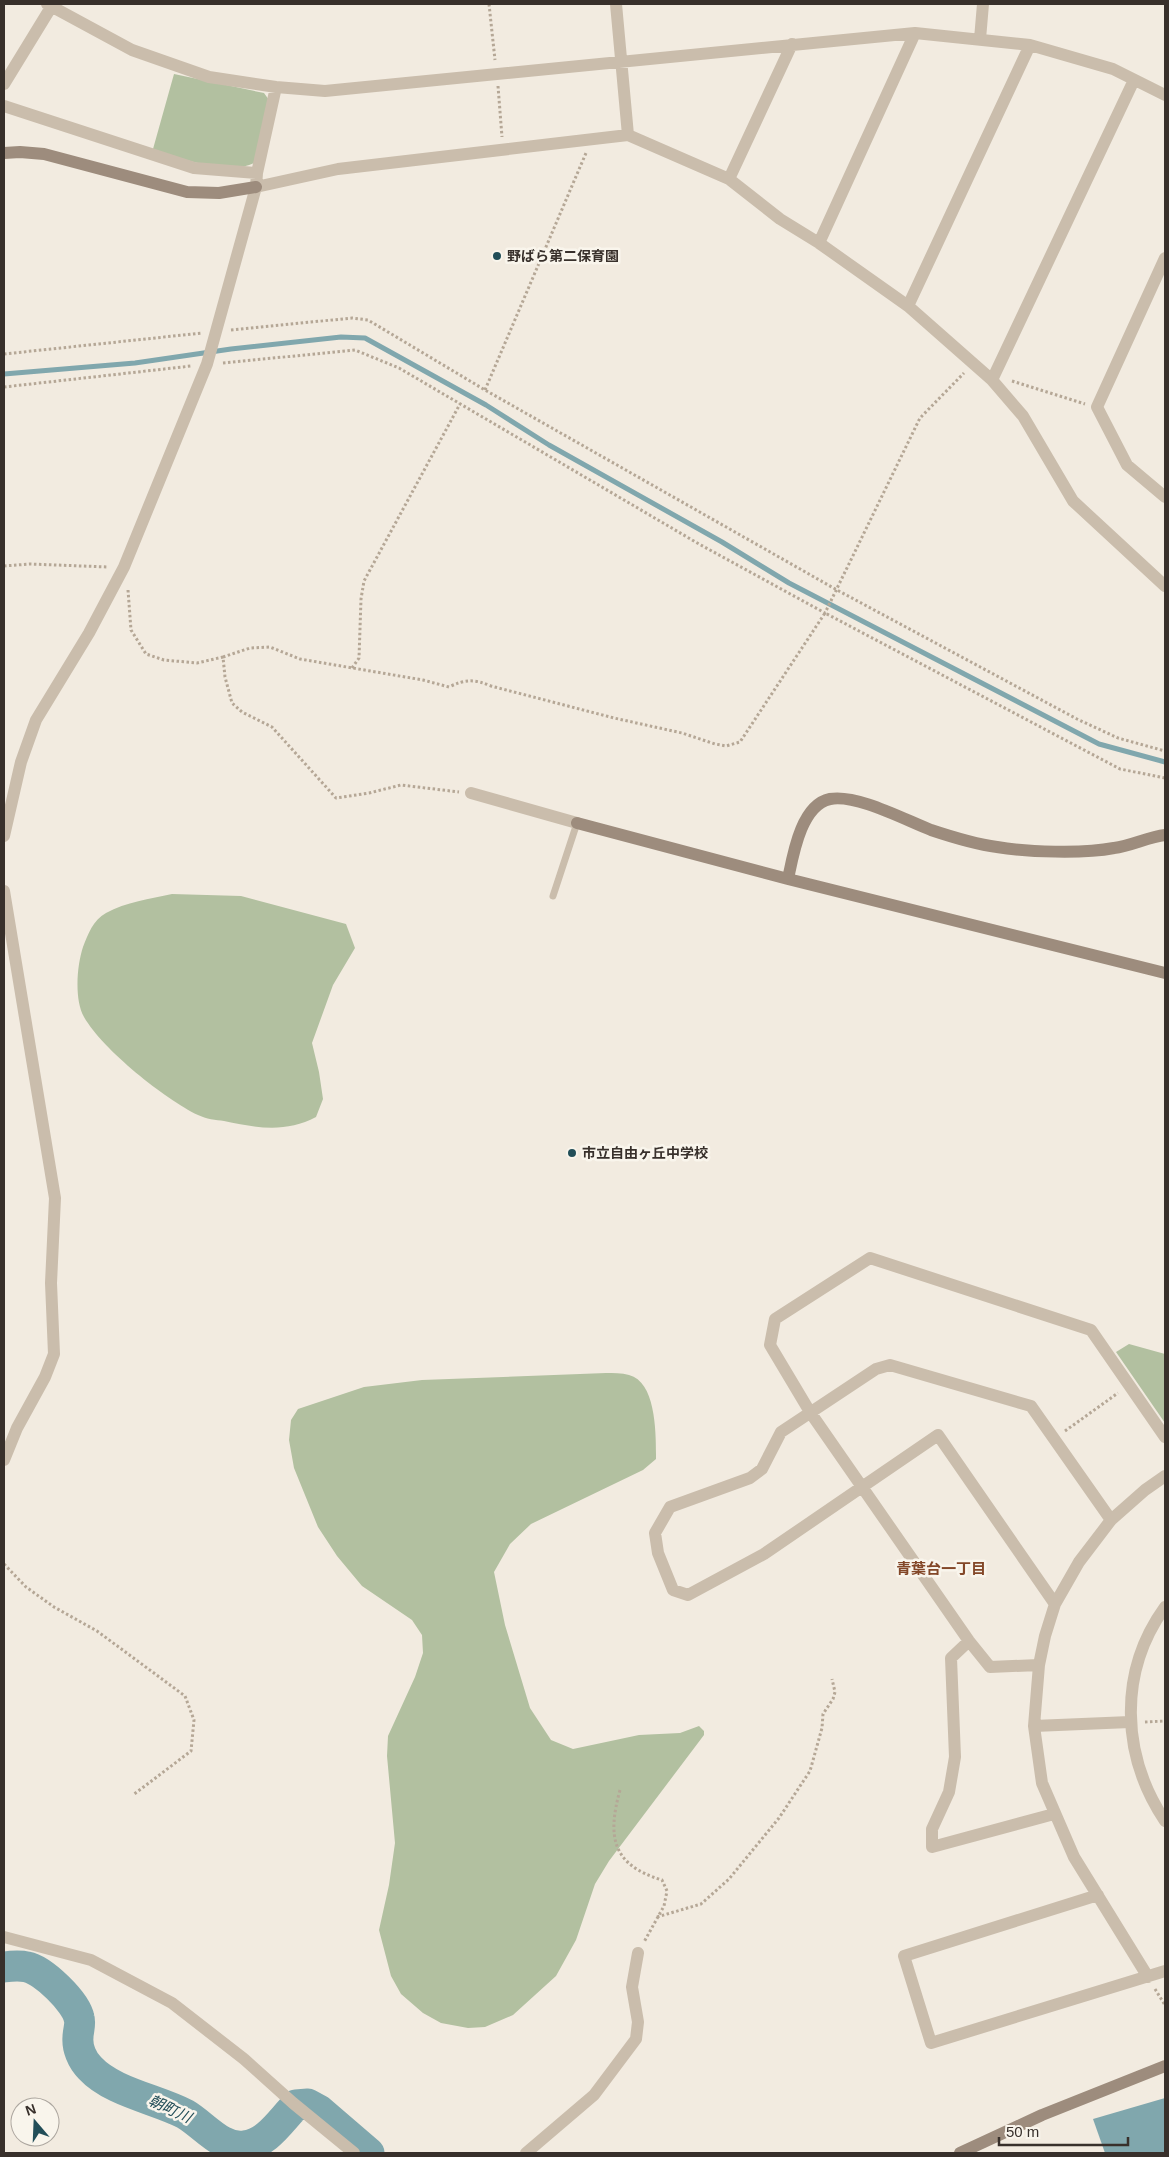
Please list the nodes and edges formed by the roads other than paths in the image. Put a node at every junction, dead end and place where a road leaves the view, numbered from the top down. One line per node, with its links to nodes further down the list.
1 (616, 4): 8 (street)
2 (983, 4): 5 (street)
3 (50, 5): 10 (street); 11 (street)
4 (915, 33): 5 (street); 6 (street); 19 (street)
5 (980, 39): 7 (street)
6 (792, 44): 8 (street); 17 (street)
7 (1030, 45): 9 (street); 21 (street)
8 (622, 61): 11 (street); 14 (street)
9 (1134, 80): 12 (street); 22 (street)
10 (4, 84)
11 (276, 87): 16 (street)
12 (1165, 95)
13 (4, 106): 16 (street)
14 (628, 135): 17 (street); 18 (street)
15 (4, 153): 18 (street)
16 (257, 173): 18 (street)
17 (729, 179): 19 (street)
18 (256, 187): 28 (street)
19 (819, 242): 21 (street)
20 (1165, 258): 23 (street)
21 (908, 306): 22 (street)
22 (992, 380): 24 (street)
23 (1165, 497)
24 (1165, 586)
25 (471, 793): 26 (street)
26 (577, 823): 29 (street); 31 (lane)
27 (1165, 835): 29 (street)
28 (4, 836)
29 (788, 879): 32 (street)
30 (4, 891): 35 (street)
31 (554, 896)
32 (1165, 974)
33 (810, 1412): 34 (street); 37 (street); 37 (street); 38 (street)
34 (1165, 1437)
35 (4, 1460)
36 (1165, 1476): 38 (street)
37 (862, 1487): 39 (street); 41 (street)
38 (1111, 1520): 39 (street)
39 (1056, 1604): 42 (street)
40 (1165, 1607): 43 (street)
41 (969, 1641): 42 (street); 45 (street)
42 (1039, 1665): 44 (street)
43 (1130, 1722): 44 (street); 46 (street)
44 (1034, 1726): 45 (street)
45 (1054, 1814): 47 (street)
46 (1165, 1821)
47 (1098, 1895): 51 (street); 51 (street)
48 (4, 1937): 53 (street)
49 (638, 1954): 54 (street)
50 (1165, 1971): 51 (street)
51 (1148, 1978)
52 (1165, 2066): 55 (street)
53 (354, 2153)
54 (526, 2153)
55 (960, 2153)

